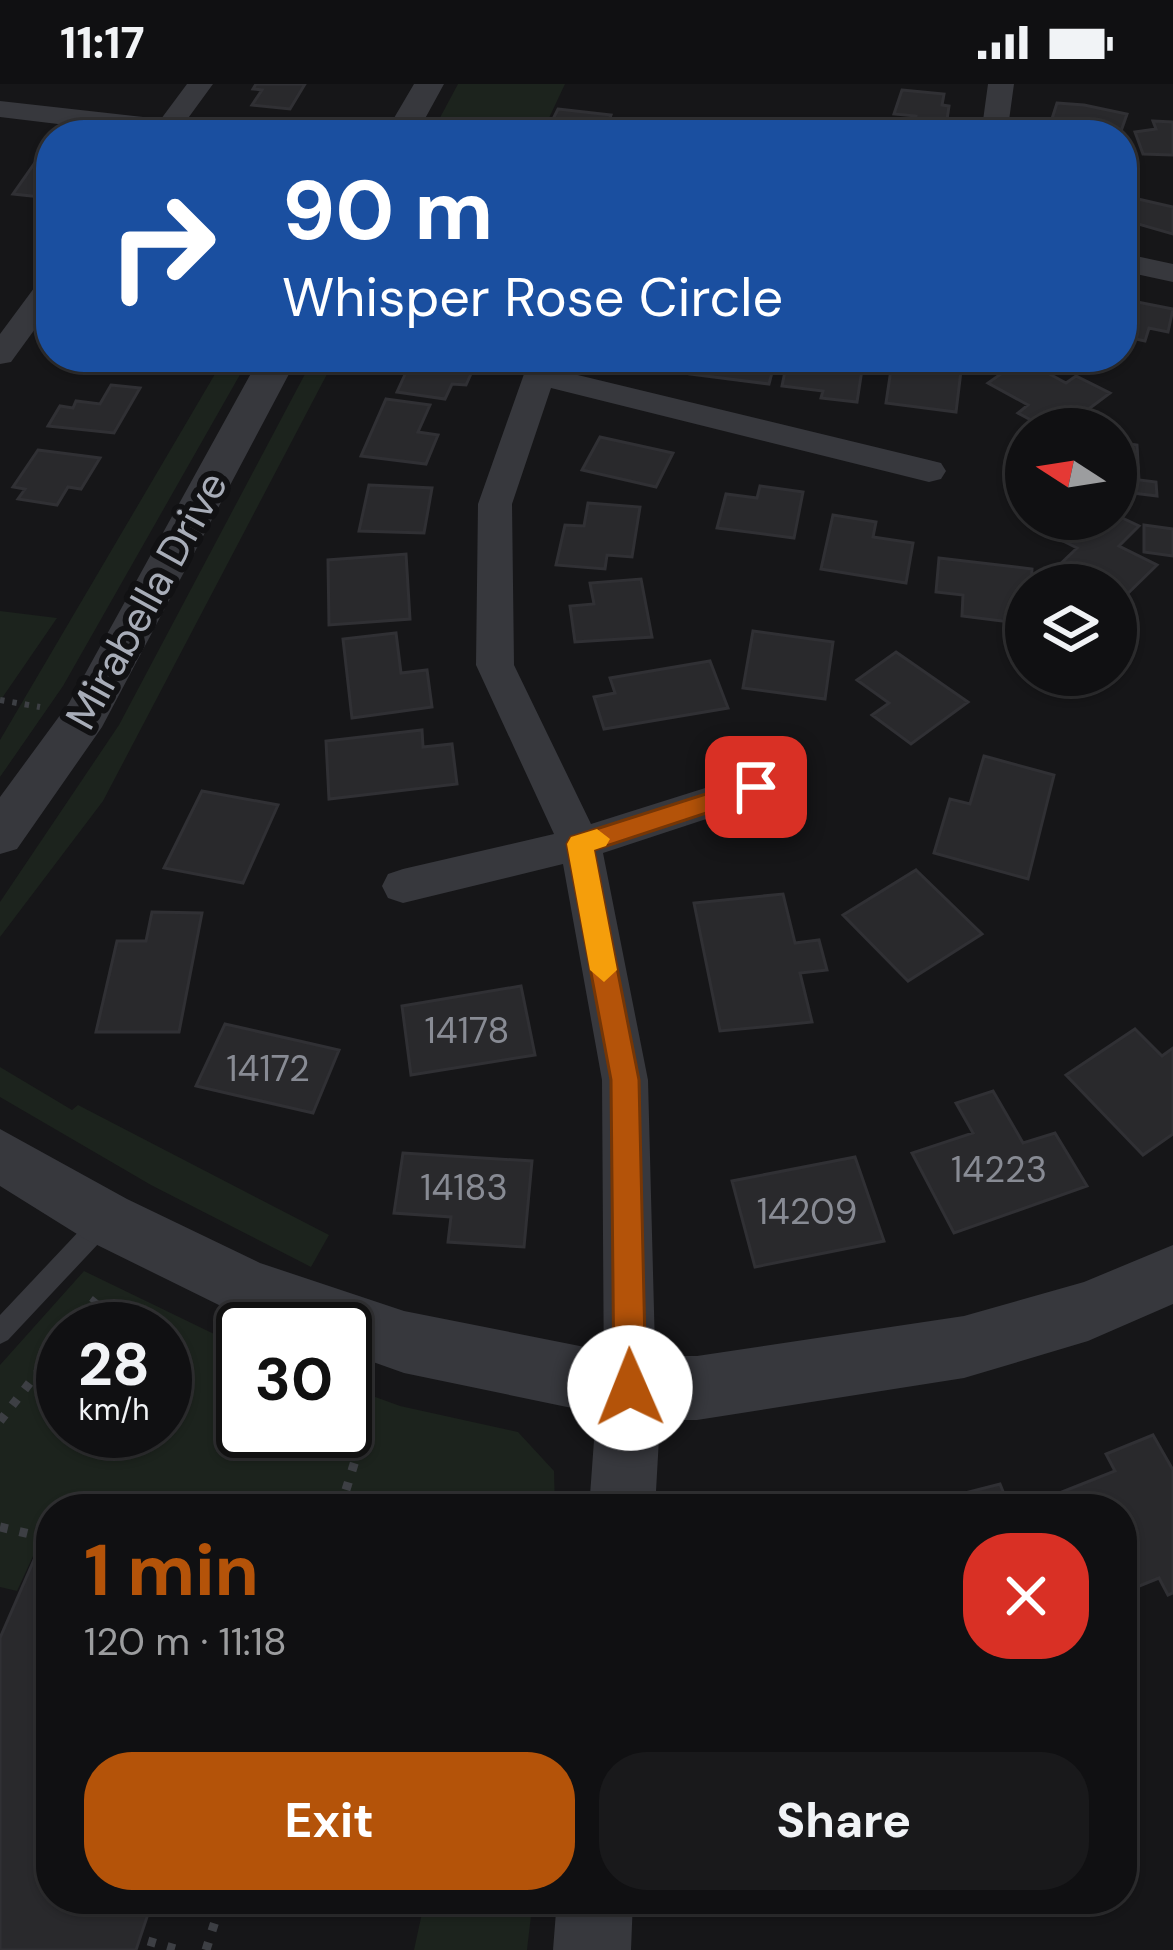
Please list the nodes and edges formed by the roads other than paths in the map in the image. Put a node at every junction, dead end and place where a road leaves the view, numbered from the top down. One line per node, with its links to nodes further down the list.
1 (200, 84): 6 (street)
2 (429, 84): 7 (street)
3 (1001, 84): 8 (street)
4 (0, 109): 5 (street)
5 (82, 120)
6 (173, 120)
7 (409, 120)
8 (996, 120)
9 (1137, 265): 10 (street)
10 (1173, 273)
11 (36, 294): 12 (street)
12 (8, 296)
13 (36, 307): 14 (street)
14 (0, 356)
15 (272, 372): 20 (street, Mirabella Drive)
16 (541, 372): 21 (street)
17 (565, 372): 18 (street)
18 (929, 471)
19 (756, 787): 21 (street)
20 (0, 836)
21 (580, 844): 22 (street); 27 (street)
22 (403, 886)
23 (0, 1155): 24 (street)
24 (106, 1219): 26 (lane); 27 (street)
25 (1173, 1274): 27 (street)
26 (0, 1332)
27 (630, 1388): 28 (street)
28 (623, 1494)
29 (595, 1914): 30 (street)
30 (592, 1950)

